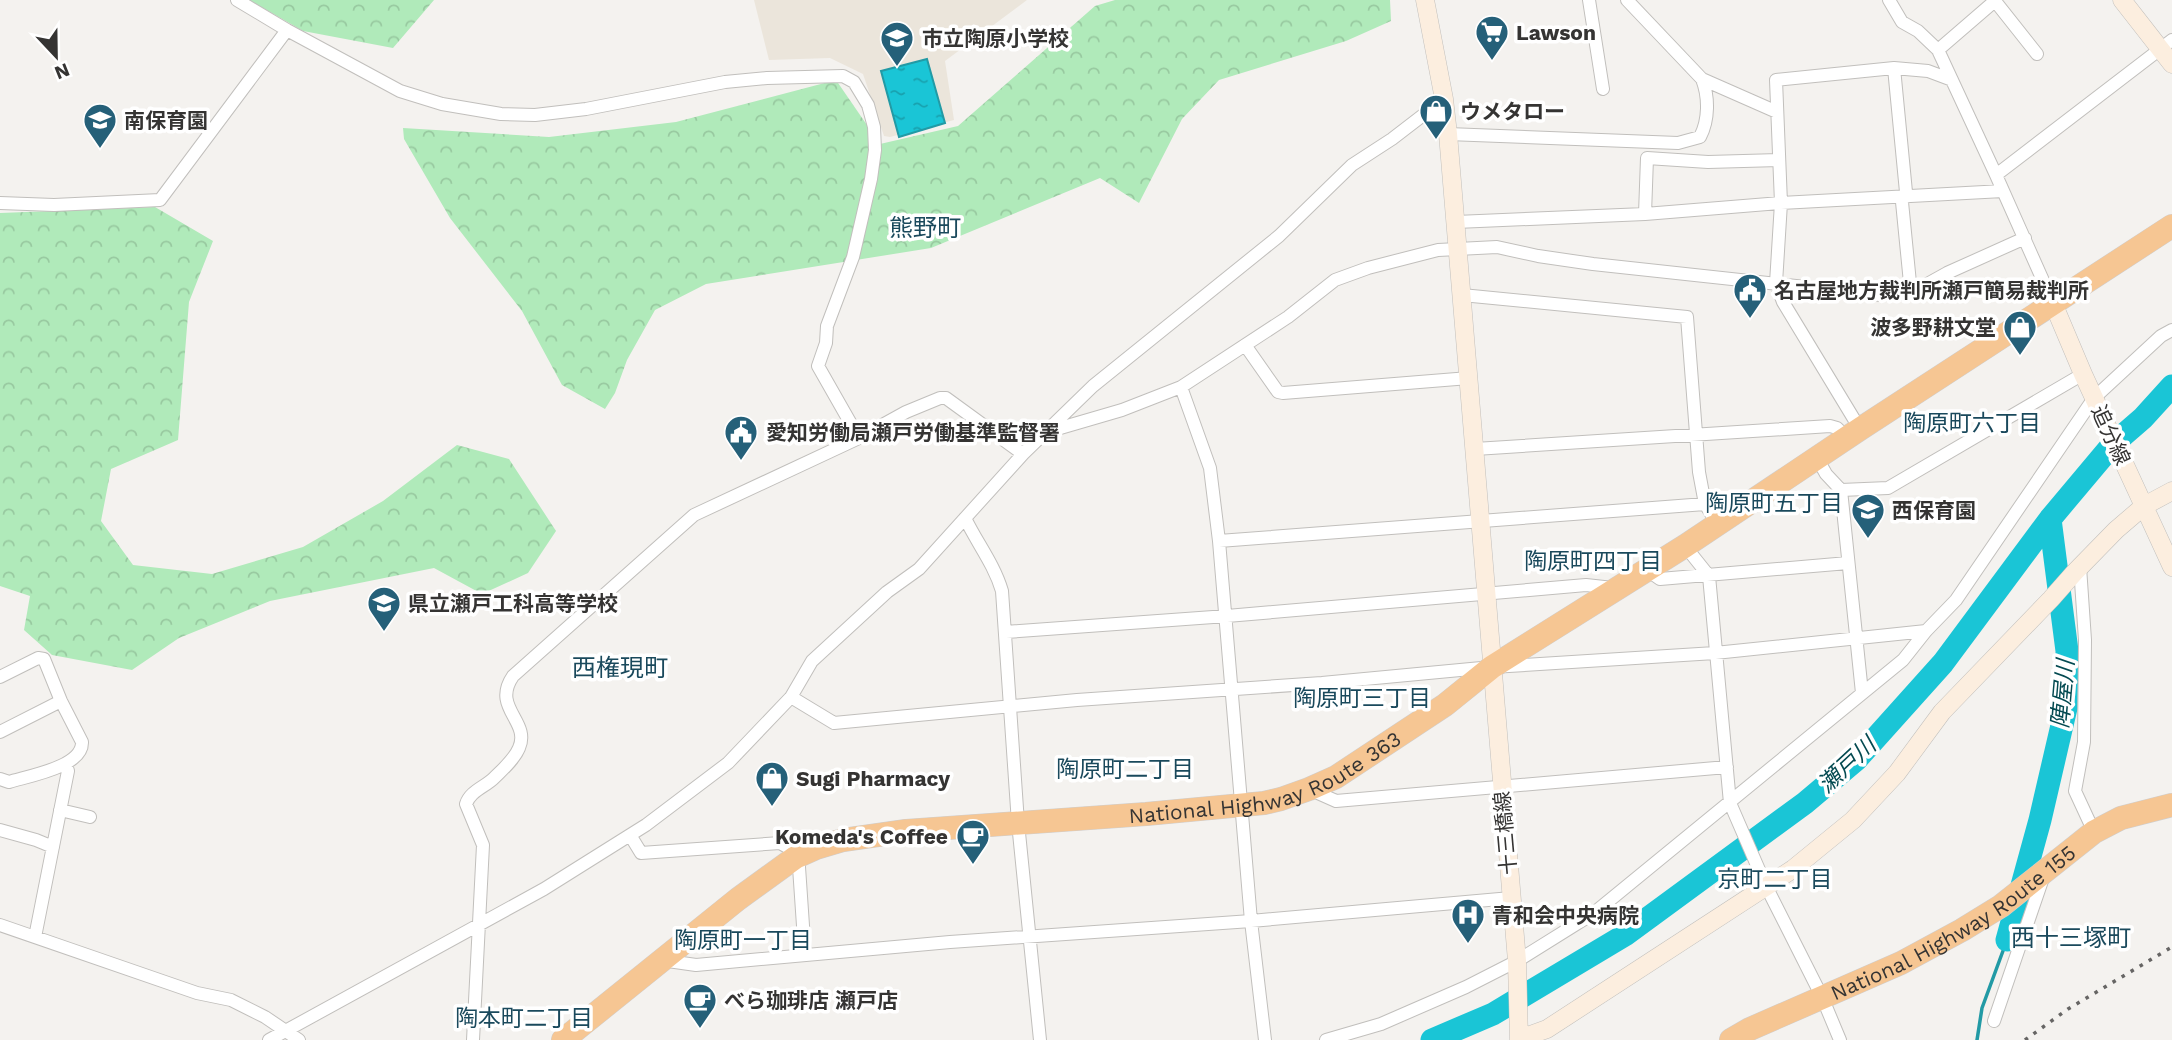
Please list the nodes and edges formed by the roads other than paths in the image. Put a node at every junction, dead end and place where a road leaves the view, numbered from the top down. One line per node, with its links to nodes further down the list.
1 (237, 0): 8 (street)
2 (1425, 0): 17 (street, 十三橋線)
3 (1589, 0): 16 (street)
4 (1627, 0): 14 (street)
5 (1889, 0): 10 (street)
6 (2122, 0): 9 (street)
7 (1996, 1): 10 (street); 11 (street)
8 (287, 30): 25 (street); 44 (street)
9 (2166, 44): 12 (street); 21 (street)
10 (1938, 50): 15 (street)
11 (2037, 54)
12 (2172, 64)
13 (1894, 68): 15 (street); 18 (street); 23 (street)
14 (1702, 79): 18 (street); 19 (street)
15 (1952, 80): 21 (street)
16 (1603, 89)
17 (1444, 99): 19 (street, 十三橋線); 43 (street)
18 (1777, 112): 20 (street)
19 (1448, 134): 27 (street, 十三橋線)
20 (1779, 160): 24 (street); 26 (street)
21 (1996, 175): 22 (street)
22 (2003, 191): 23 (street); 29 (street)
23 (1905, 198): 24 (street); 32 (street)
24 (1781, 203): 26 (street); 31 (street)
25 (0, 204)
26 (1645, 214): 27 (street)
27 (1456, 222): 30 (street, 十三橋線)
28 (2172, 226): 34 (highway, National Highway Route 363)
29 (2025, 238): 32 (street); 34 (street)
30 (1458, 250): 31 (street); 33 (street, 十三橋線); 36 (street)
31 (1776, 283): 32 (street); 42 (street)
32 (1911, 293)
33 (1462, 295): 38 (street, 十三橋線); 41 (street)
34 (2053, 303): 37 (street, 追分線); 42 (highway, National Highway Route 363)
35 (2172, 330): 40 (street)
36 (1245, 345): 38 (street); 39 (street)
37 (2083, 374): 40 (street, 追分線); 48 (street)
38 (1469, 378): 45 (street, 十三橋線)
39 (1181, 387): 43 (street); 54 (street)
40 (2096, 403): 50 (street, 追分線); 64 (street)
41 (1697, 433): 42 (street); 45 (street); 51 (street)
42 (1853, 433): 47 (highway, National Highway Route 363)
43 (1043, 434): 46 (street)
44 (859, 438): 46 (street); 97 (street)
45 (1475, 449): 53 (street, 十三橋線)
46 (1023, 454): 52 (street)
47 (1817, 457): 48 (street); 51 (highway, National Highway Route 363)
48 (1841, 490): 56 (street)
49 (2172, 491): 50 (street)
50 (2144, 506): 57 (street, 追分線); 59 (street)
51 (1711, 513): 53 (street); 55 (highway, National Highway Route 363)
52 (965, 518): 65 (street); 72 (street)
53 (1479, 521): 54 (street); 62 (street, 十三橋線)
54 (1219, 541): 63 (street)
55 (1685, 546): 58 (highway, National Highway Route 363); 60 (street)
56 (1848, 563): 60 (street); 66 (street)
57 (2172, 567)
58 (1647, 570): 60 (street); 61 (highway, National Highway Route 363)
59 (2077, 570): 88 (street); 93 (street)
60 (1709, 576): 67 (street)
61 (1617, 589): 62 (street); 68 (highway, National Highway Route 363)
62 (1486, 593): 63 (street); 68 (street, 十三橋線)
63 (1227, 616): 65 (street); 70 (street)
64 (1926, 631): 66 (street); 71 (street)
65 (1006, 632): 74 (street)
66 (1855, 637): 67 (street); 71 (street)
67 (1715, 653): 68 (street); 77 (street)
68 (1492, 667): 70 (street); 79 (street, 十三橋線); 80 (highway, National Highway Route 363)
69 (0, 677): 73 (street)
70 (1232, 689): 74 (street); 81 (street)
71 (1862, 693): 83 (street)
72 (791, 696): 74 (street); 89 (street)
73 (61, 701): 75 (street); 76 (street)
74 (1010, 706): 86 (street)
75 (0, 732)
76 (66, 765): 78 (street); 84 (street)
77 (1727, 767): 79 (street); 83 (street)
78 (0, 779)
79 (1501, 786): 80 (street); 94 (street, 十三橋線)
80 (1309, 789): 81 (highway, National Highway Route 363)
81 (1242, 804): 86 (highway, National Highway Route 363); 95 (street)
82 (2172, 805): 88 (highway, National Highway Route 155)
83 (1732, 808): 93 (street); 102 (street)
84 (60, 810): 85 (street); 90 (street)
85 (90, 817)
86 (1018, 822): 91 (highway, National Highway Route 363); 98 (street)
87 (0, 830): 90 (street)
88 (2094, 832): 92 (highway, National Highway Route 155)
89 (630, 835): 91 (street); 97 (street)
90 (53, 848): 99 (street)
91 (796, 857): 100 (street); 101 (highway, National Highway Route 363)
92 (2043, 872): 103 (highway, National Highway Route 155); 104 (street)
93 (1762, 879): 103 (street); 106 (street)
94 (1511, 898): 95 (street); 102 (street, 十三橋線)
95 (1251, 921): 98 (street); 112 (street)
96 (0, 925): 99 (street)
97 (478, 926): 105 (street); 109 (street)
98 (1030, 936): 100 (street); 111 (street)
99 (35, 937): 105 (street)
100 (805, 955): 101 (street)
101 (661, 960): 110 (highway, National Highway Route 363)
102 (1517, 967): 106 (street, 十三橋線); 113 (street)
103 (1822, 997): 114 (highway, National Highway Route 155); 115 (street)
104 (1994, 1021)
105 (285, 1031): 107 (street); 108 (street)
106 (1519, 1035)
107 (269, 1040)
108 (299, 1040)
109 (473, 1040)
110 (563, 1040)
111 (1040, 1040)
112 (1265, 1040)
113 (1326, 1040)
114 (1731, 1040)
115 (1840, 1040)

